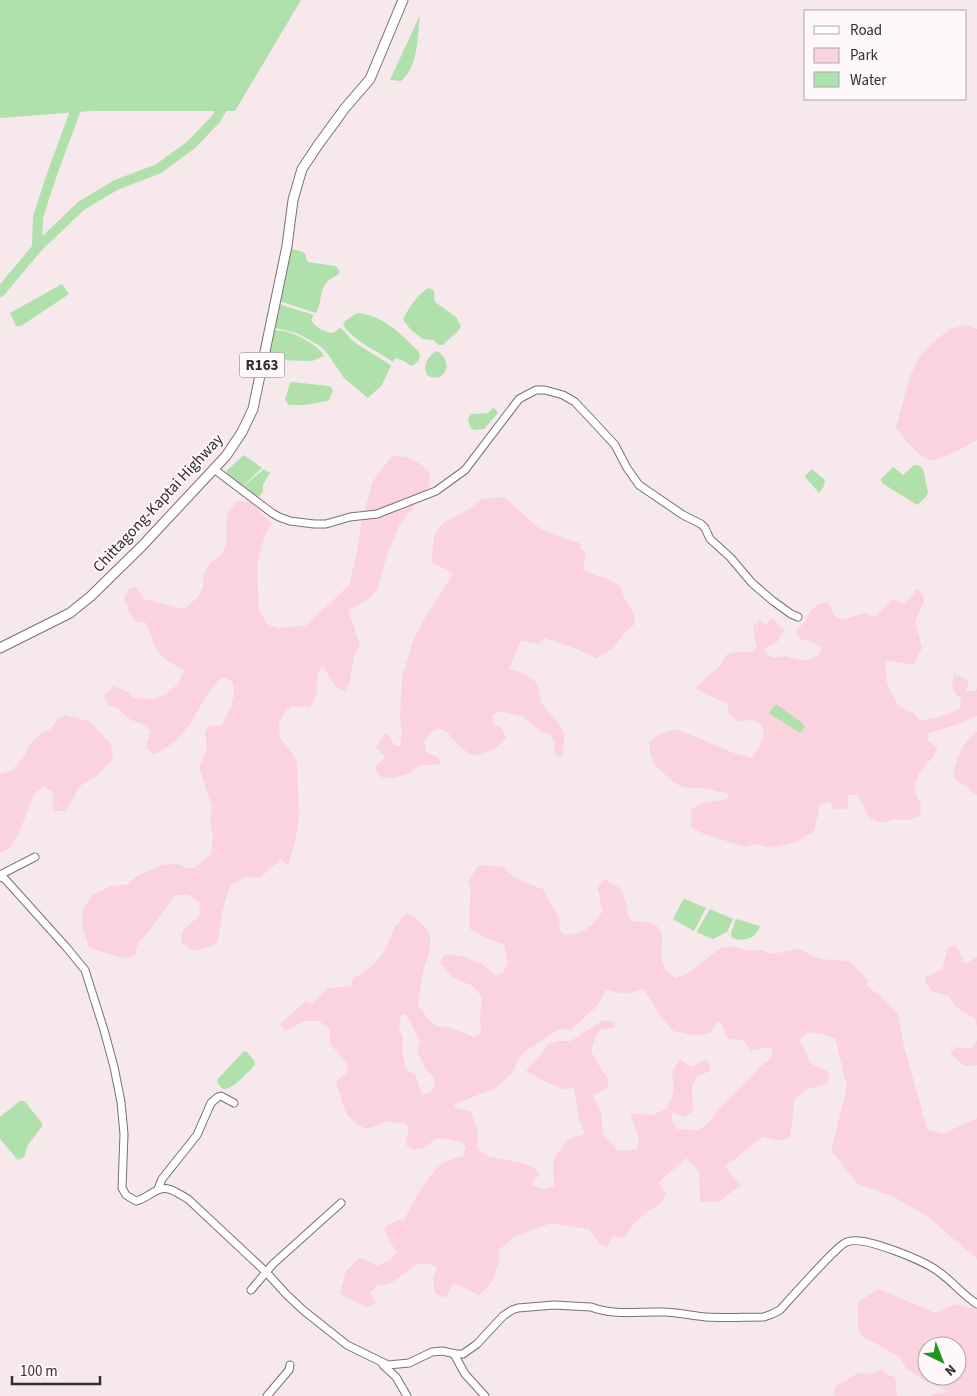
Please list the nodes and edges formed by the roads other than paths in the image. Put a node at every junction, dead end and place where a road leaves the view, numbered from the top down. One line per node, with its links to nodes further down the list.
1 (403, 0): 2 (main road, Chittagong-Kaptai Highway / R163)
2 (214, 468): 3 (street); 4 (main road, Chittagong-Kaptai Highway / R163)
3 (798, 617)
4 (0, 648)
5 (35, 857): 6 (street)
6 (0, 876): 8 (street)
7 (234, 1103): 8 (street)
8 (158, 1189): 10 (street)
9 (341, 1202): 10 (street)
10 (266, 1272): 11 (street); 14 (street)
11 (251, 1290)
12 (977, 1304): 13 (street)
13 (454, 1354): 14 (street); 18 (street)
14 (380, 1362): 17 (street)
15 (290, 1365): 16 (street)
16 (267, 1396)
17 (407, 1396)
18 (485, 1396)

